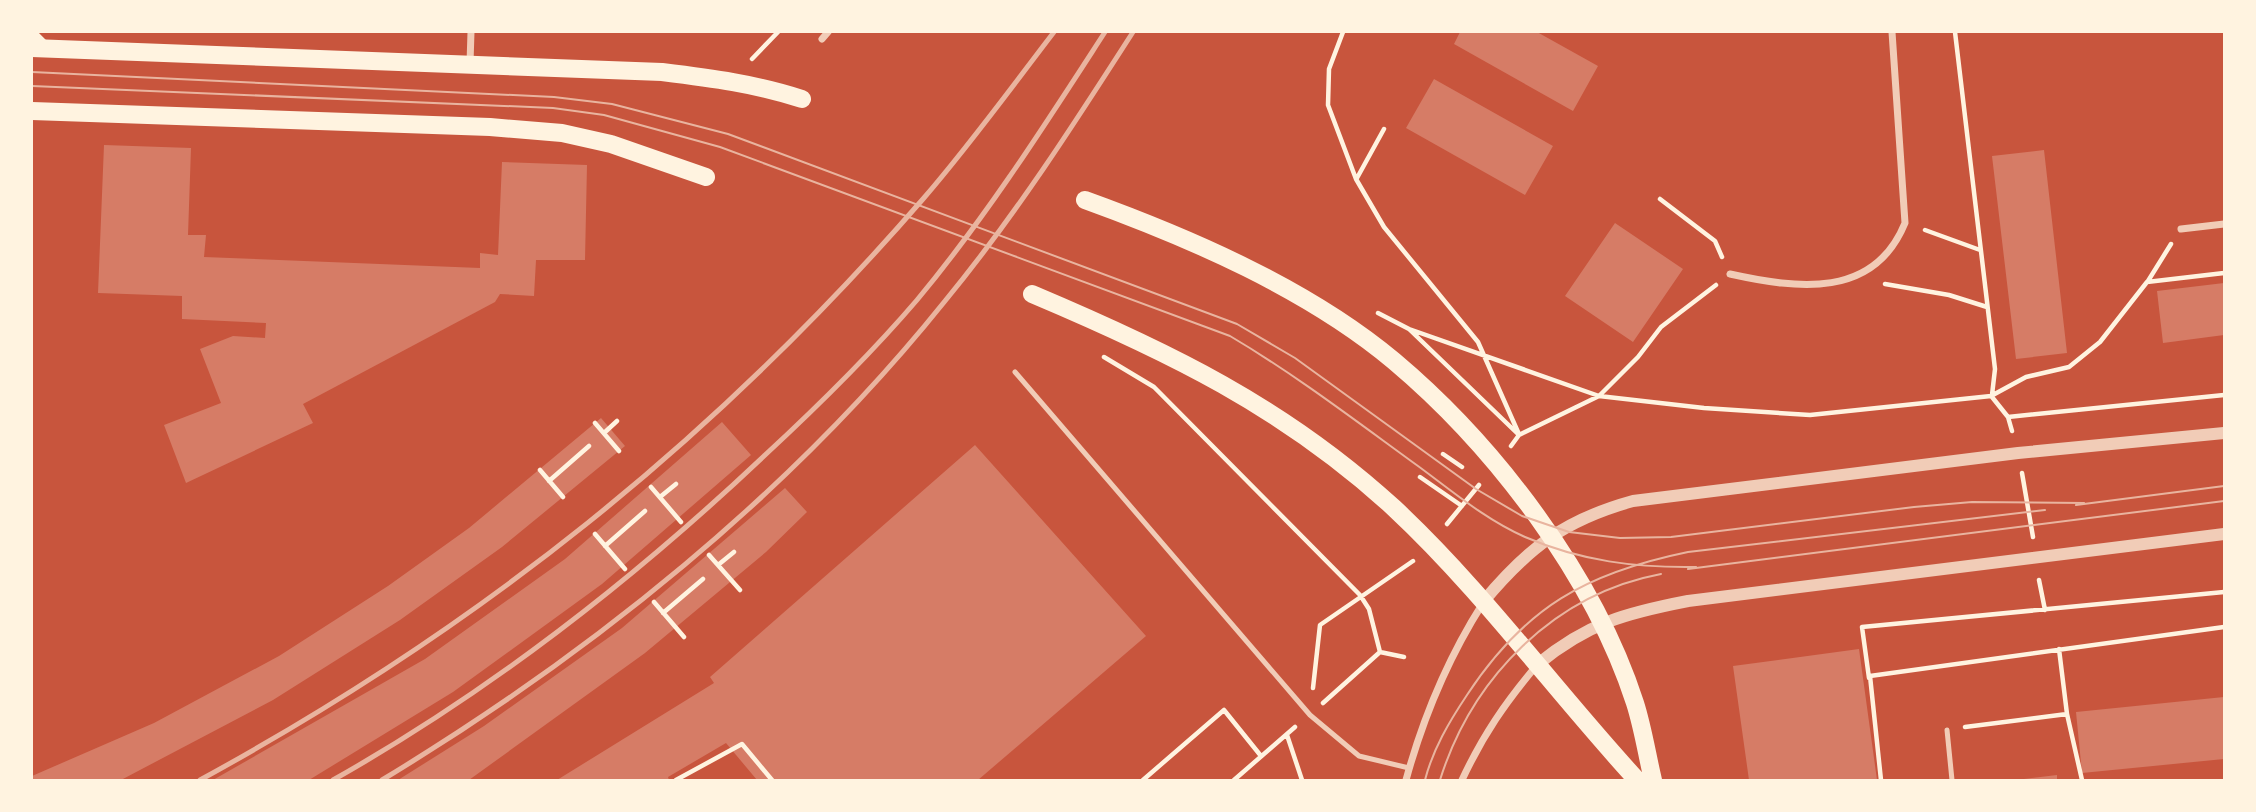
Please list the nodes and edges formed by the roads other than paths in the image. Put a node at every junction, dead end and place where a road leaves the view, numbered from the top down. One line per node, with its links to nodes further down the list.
1 (471, 32): 6 (street)
2 (828, 32): 4 (street)
3 (1892, 32): 13 (street)
4 (822, 39)
5 (36, 44): 6 (main road)
6 (470, 64): 7 (main road)
7 (802, 99)
8 (32, 111): 9 (main road)
9 (706, 177)
10 (1086, 200): 18 (main road)
11 (2224, 224): 12 (street)
12 (2181, 229)
13 (1730, 274)
14 (1032, 294): 19 (main road)
15 (1015, 372): 23 (lane)
16 (2224, 433): 18 (street)
17 (2224, 534): 20 (street)
18 (1550, 535): 19 (street); 20 (main road)
19 (1483, 602): 21 (main road); 23 (street)
20 (1601, 622): 21 (street); 27 (main road)
21 (1538, 664): 25 (street); 26 (main road)
22 (1947, 730): 28 (lane)
23 (1409, 768): 24 (street)
24 (1406, 780)
25 (1462, 780)
26 (1637, 780)
27 (1653, 780)
28 (1952, 780)

